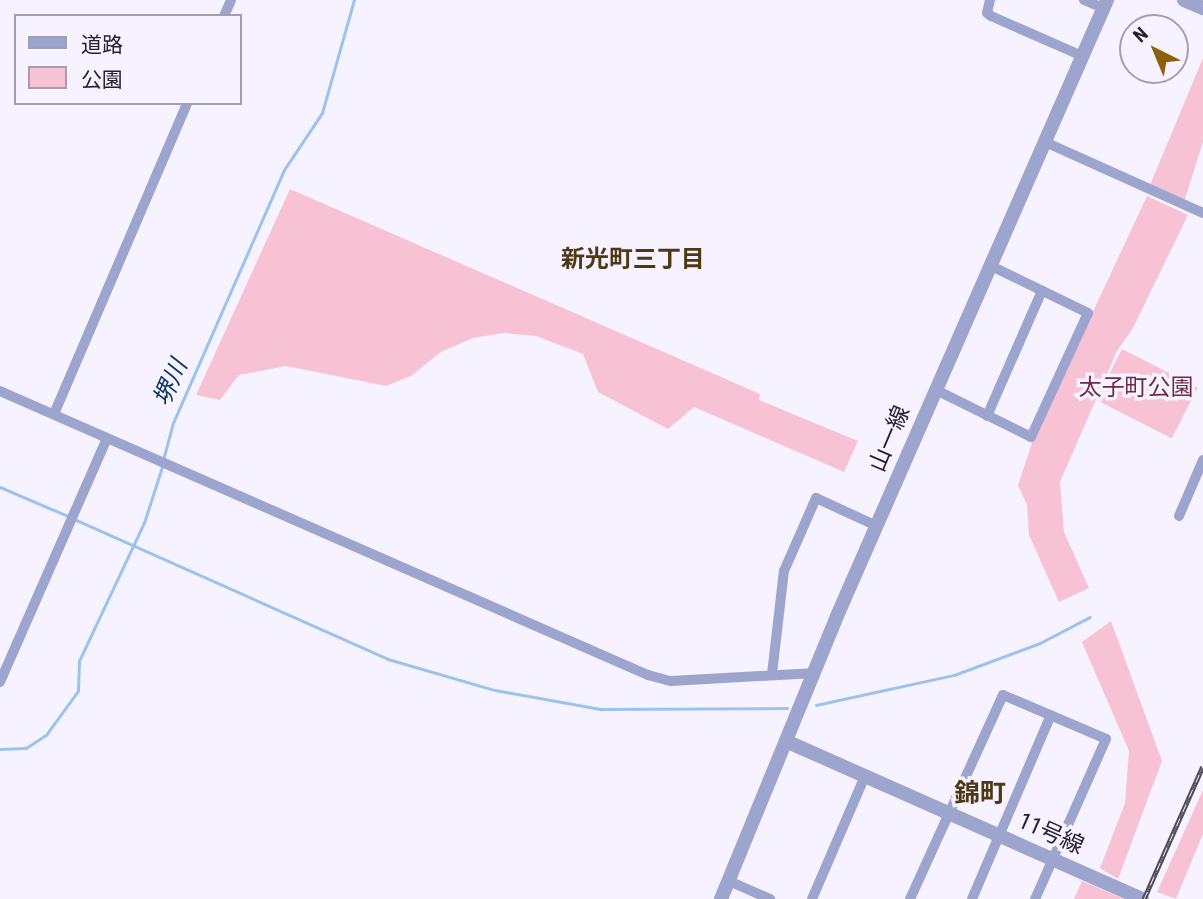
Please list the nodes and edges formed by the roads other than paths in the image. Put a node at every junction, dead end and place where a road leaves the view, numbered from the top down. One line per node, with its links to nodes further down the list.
1 (990, 0): 6 (street)
2 (1084, 0): 4 (street)
3 (1184, 0): 5 (street)
4 (1105, 4): 6 (street, 山一線)
5 (1203, 8)
6 (1082, 56): 8 (street, 山一線)
7 (186, 105): 14 (street)
8 (1045, 142): 9 (street); 10 (street, 山一線)
9 (1203, 213)
10 (991, 266): 11 (street); 12 (street, 山一線)
11 (1042, 290): 15 (street); 15 (street)
12 (936, 390): 15 (street); 19 (street, 山一線)
13 (0, 391): 14 (street)
14 (54, 414): 16 (street)
15 (987, 416)
16 (107, 438): 21 (street); 22 (street)
17 (1203, 460): 18 (street)
18 (1179, 516)
19 (877, 526): 20 (street, 山一線); 21 (street)
20 (815, 673): 21 (street); 24 (street, 山一線)
21 (772, 674)
22 (0, 682)
23 (1051, 715): 26 (street); 27 (street); 28 (street)
24 (788, 742): 25 (street, 11号線); 29 (street, 山一線)
25 (865, 776): 26 (street, 11号線); 32 (street)
26 (949, 813): 27 (street, 11号線); 33 (street)
27 (1000, 836): 28 (street, 11号線); 34 (street)
28 (1053, 859): 35 (street); 36 (street, 11号線)
29 (729, 881): 30 (street, 山一線); 31 (street)
30 (720, 899)
31 (770, 899)
32 (812, 899)
33 (910, 899)
34 (972, 899)
35 (1035, 899)
36 (1142, 899)

